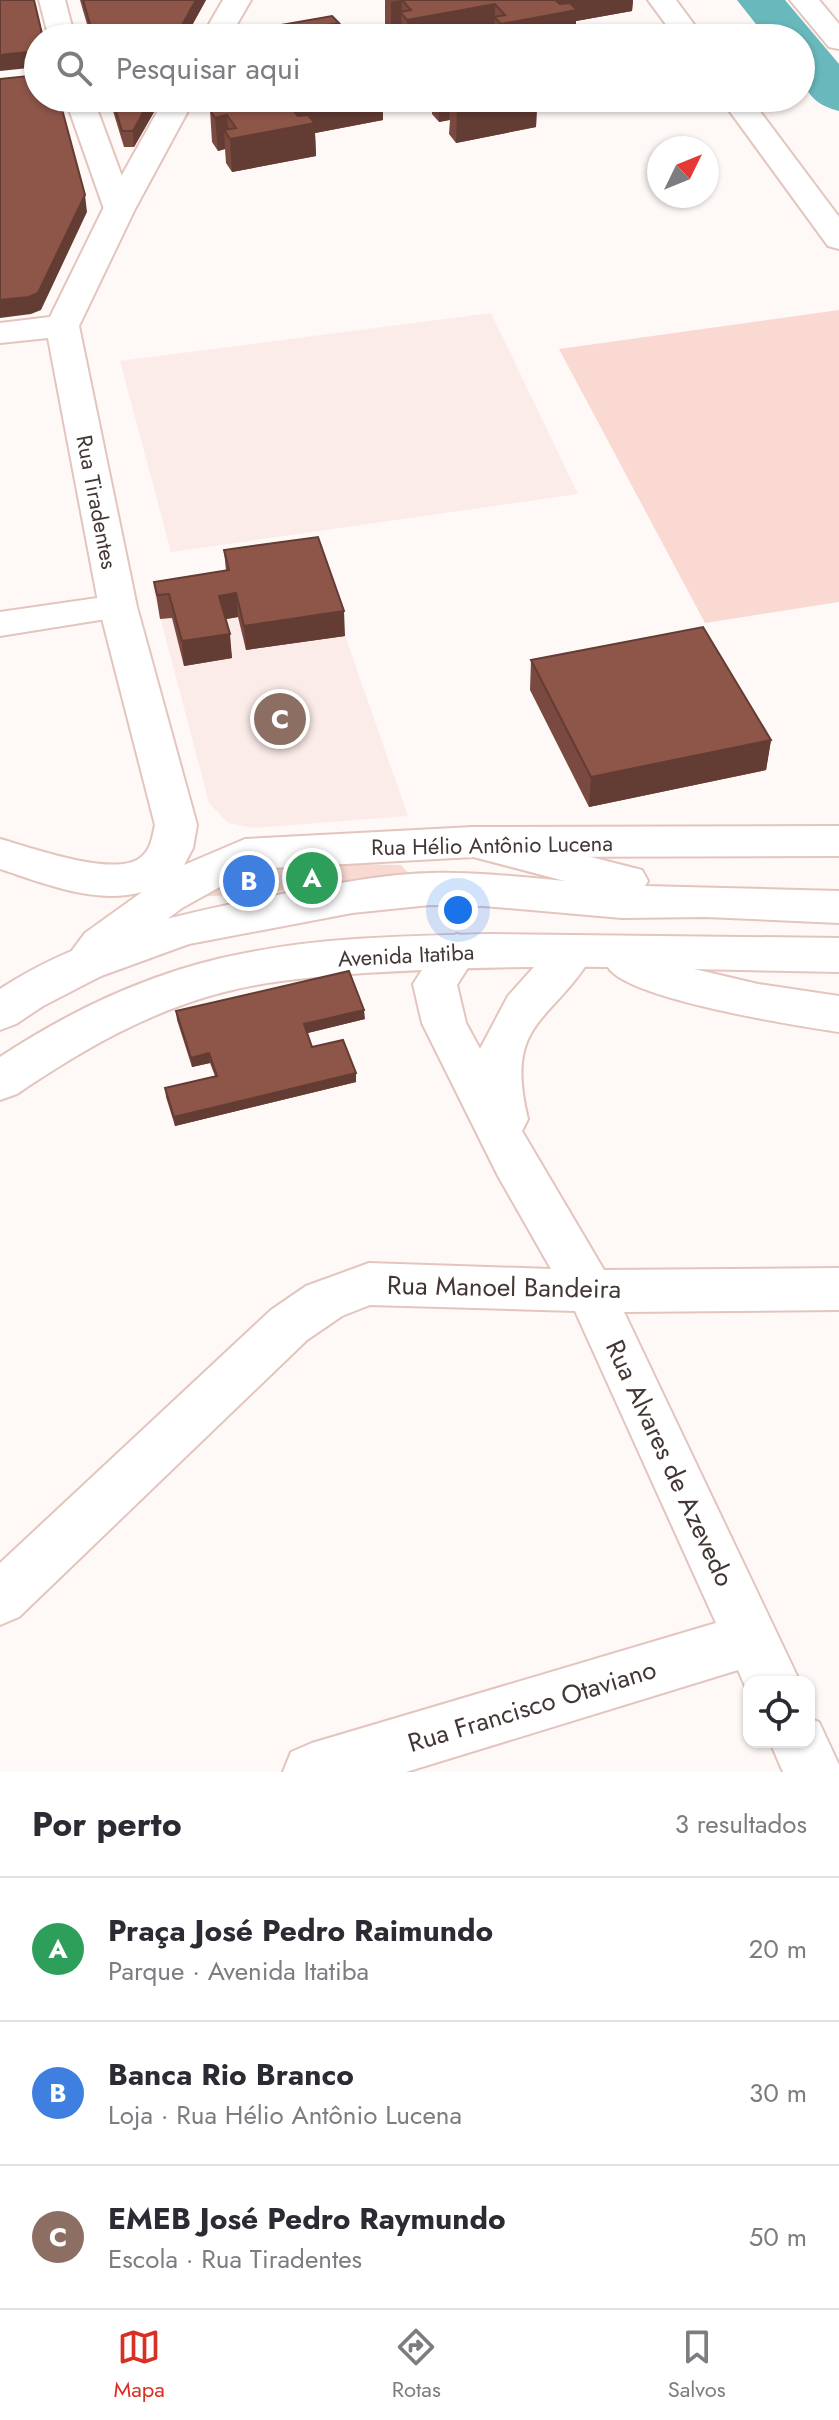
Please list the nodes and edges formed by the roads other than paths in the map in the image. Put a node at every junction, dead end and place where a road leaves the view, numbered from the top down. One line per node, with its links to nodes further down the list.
1 (52, 0): 5 (street)
2 (237, 0): 6 (main road)
3 (662, 0): 7 (main road)
4 (804, 0): 8 (main road)
5 (58, 24)
6 (223, 24)
7 (680, 24)
8 (839, 41)
9 (84, 112): 12 (street)
10 (172, 112): 12 (main road)
11 (745, 112): 13 (main road)
12 (119, 209): 14 (main road)
13 (839, 239)
14 (62, 326): 15 (main road); 16 (main road, Rua Tiradentes)
15 (0, 333)
16 (118, 607): 17 (street); 18 (main road, Rua Tiradentes)
17 (0, 624)
18 (176, 825): 22 (main road); 23 (main road)
19 (839, 841): 20 (main road, Rua Hélio Antônio Lucena)
20 (473, 842): 22 (main road, Rua Hélio Antônio Lucena); 24 (main road)
21 (0, 854): 23 (main road)
22 (245, 854): 29 (main road, Rua Hélio Antônio Lucena)
23 (103, 881): 29 (main road)
24 (706, 901): 25 (main road); 26 (main road)
25 (622, 902): 27 (main road); 29 (main road)
26 (839, 907)
27 (457, 950): 28 (main road, Avenida Itatiba); 33 (main road, Avenida Itatiba); 34 (street)
28 (589, 951): 30 (main road, Avenida Itatiba); 32 (main road); 34 (street)
29 (93, 954): 31 (main road)
30 (839, 955)
31 (0, 1012)
32 (839, 1014)
33 (0, 1081)
34 (515, 1163): 36 (street, Rua Alvares de Azevedo)
35 (839, 1289): 36 (street, Rua Manoel Bandeira)
36 (590, 1291): 37 (street, Rua Manoel Bandeira); 38 (street, Rua Alvares de Azevedo)
37 (0, 1599)
38 (762, 1661): 40 (street, Rua Francisco Otaviano)
39 (802, 1748): 41 (street)
40 (312, 1772)
41 (813, 1772)

